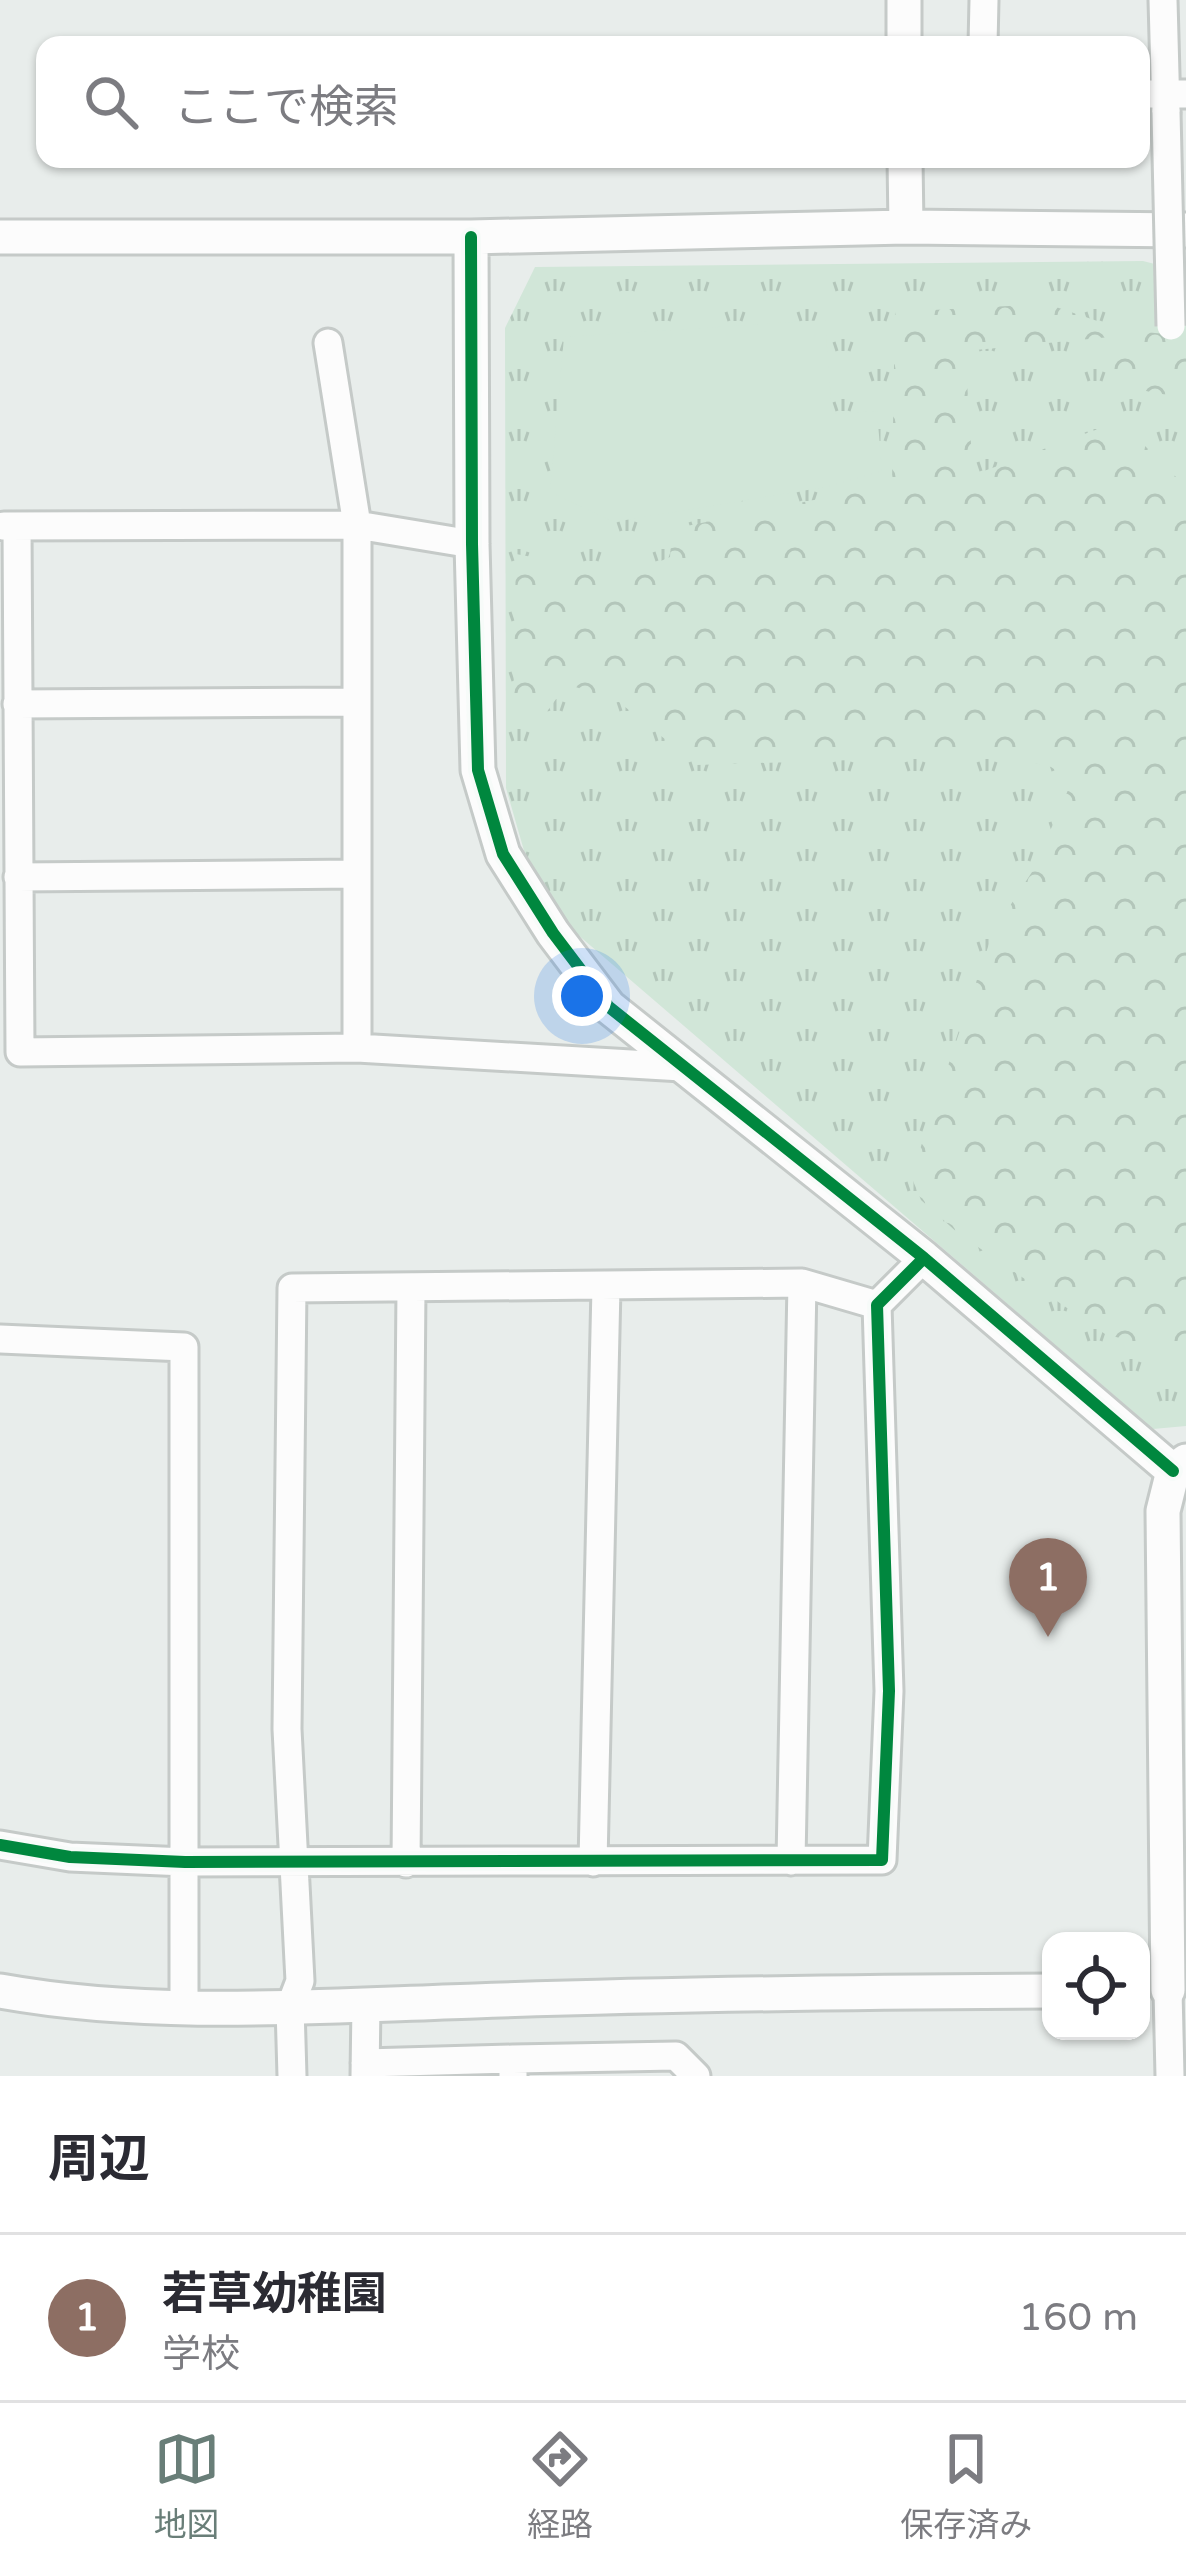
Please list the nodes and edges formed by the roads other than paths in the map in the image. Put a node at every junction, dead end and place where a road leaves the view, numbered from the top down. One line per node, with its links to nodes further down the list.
1 (904, 0): 4 (street)
2 (984, 0): 5 (street)
3 (1163, 0): 6 (street)
4 (904, 36)
5 (983, 36)
6 (1164, 98): 12 (street, bridge)
7 (905, 168): 8 (street)
8 (906, 227): 9 (street); 11 (street)
9 (1186, 230)
10 (0, 237): 11 (street)
11 (471, 237): 16 (street)
12 (1171, 326)
13 (328, 344): 14 (street)
14 (357, 525): 15 (street); 16 (street); 17 (street)
15 (9, 526): 18 (street)
16 (472, 544): 22 (street)
17 (357, 702): 18 (street); 19 (street)
18 (17, 704): 20 (street)
19 (357, 874): 20 (street); 21 (street)
20 (18, 877): 21 (street)
21 (357, 1048): 22 (street)
22 (682, 1067): 23 (street)
23 (924, 1258): 27 (street); 29 (street)
24 (802, 1283): 25 (street); 27 (street); 32 (street)
25 (606, 1287): 26 (street); 34 (street)
26 (411, 1289): 31 (street); 35 (street)
27 (878, 1305): 32 (street)
28 (0, 1339): 33 (street)
29 (1180, 1466): 36 (street)
30 (0, 1845): 33 (street)
31 (293, 1859): 33 (street); 35 (street); 41 (street)
32 (791, 1861): 34 (street)
33 (185, 1862): 40 (street)
34 (593, 1862): 35 (street)
35 (406, 1863)
36 (1165, 1990): 46 (street)
37 (0, 1991): 40 (street)
38 (1042, 1991): 39 (street)
39 (366, 2004): 41 (street); 43 (street)
40 (184, 2006): 41 (street)
41 (290, 2007): 44 (street)
42 (513, 2068): 43 (street); 45 (street)
43 (365, 2069)
44 (292, 2076)
45 (696, 2076)
46 (1170, 2076)

